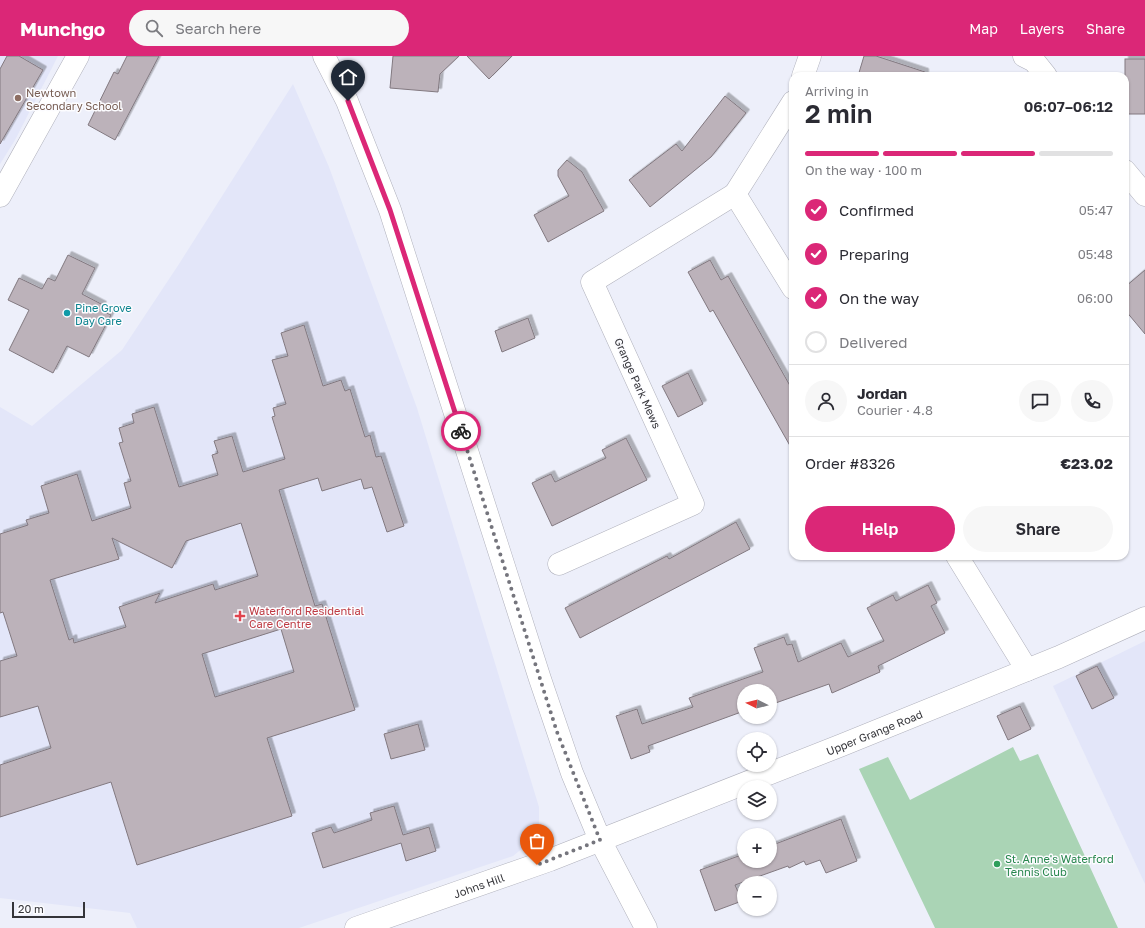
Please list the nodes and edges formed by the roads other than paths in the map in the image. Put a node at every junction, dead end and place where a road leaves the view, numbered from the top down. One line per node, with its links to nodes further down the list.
1 (78, 56): 9 (street)
2 (324, 56): 15 (street)
3 (810, 56): 4 (street)
4 (804, 72)
5 (789, 108): 7 (street)
6 (1129, 176): 8 (street)
7 (735, 194): 10 (street); 12 (street, Grange Park Mews)
8 (1145, 195)
9 (0, 196)
10 (789, 282)
11 (959, 560): 14 (street)
12 (559, 564)
13 (1145, 618): 14 (street, Upper Grange Road)
14 (1027, 670): 15 (street, Upper Grange Road)
15 (600, 840): 16 (street, Johns Hill); 17 (street)
16 (356, 928)
17 (646, 928)

